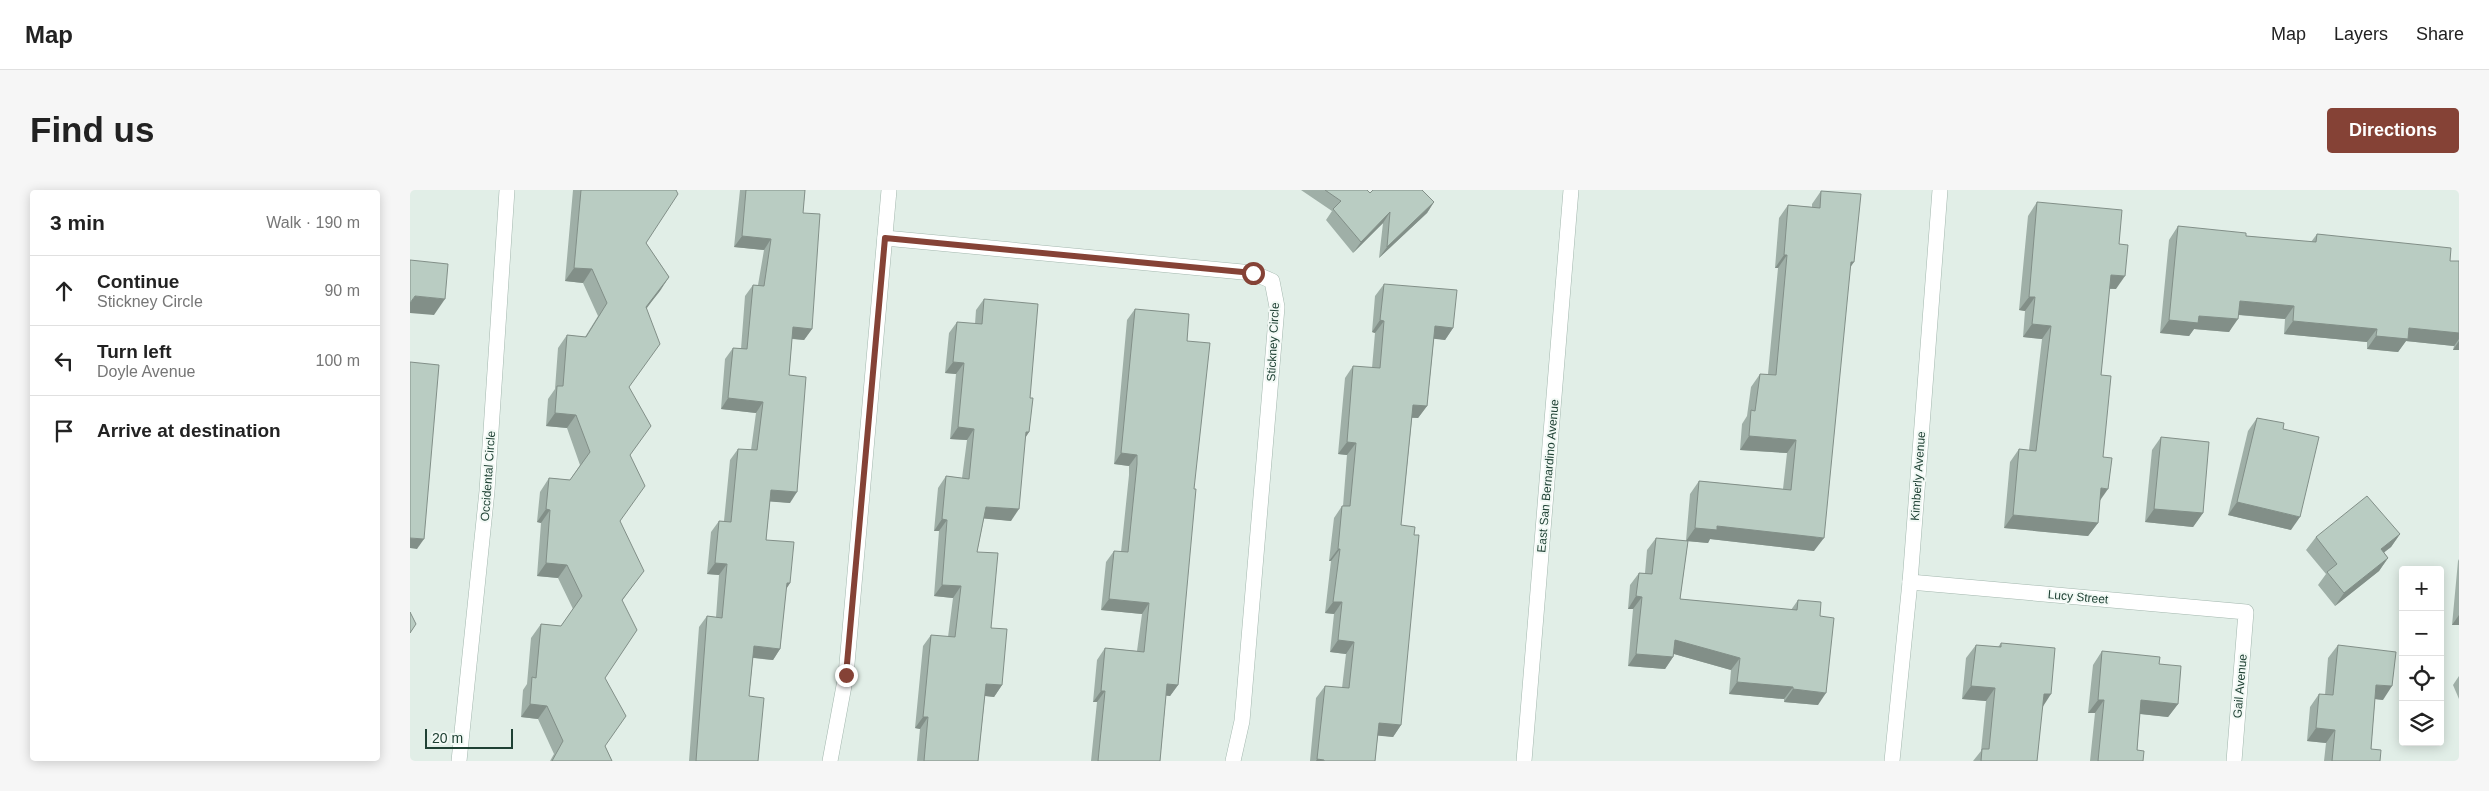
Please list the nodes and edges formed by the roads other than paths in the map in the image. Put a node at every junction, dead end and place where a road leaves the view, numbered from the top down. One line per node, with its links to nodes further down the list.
1 (507, 190): 8 (street, Occidental Circle)
2 (889, 190): 5 (street)
3 (1571, 190): 11 (street, East San Bernardino Avenue)
4 (1940, 190): 6 (street, Kimberly Avenue)
5 (885, 238): 9 (street); 10 (street, Stickney Circle)
6 (1910, 582): 7 (street, Lucy Street); 12 (street, Kimberly Avenue)
7 (2246, 612): 13 (street, Gail Avenue)
8 (459, 761)
9 (830, 761)
10 (1233, 761)
11 (1524, 761)
12 (1892, 761)
13 (2234, 761)

